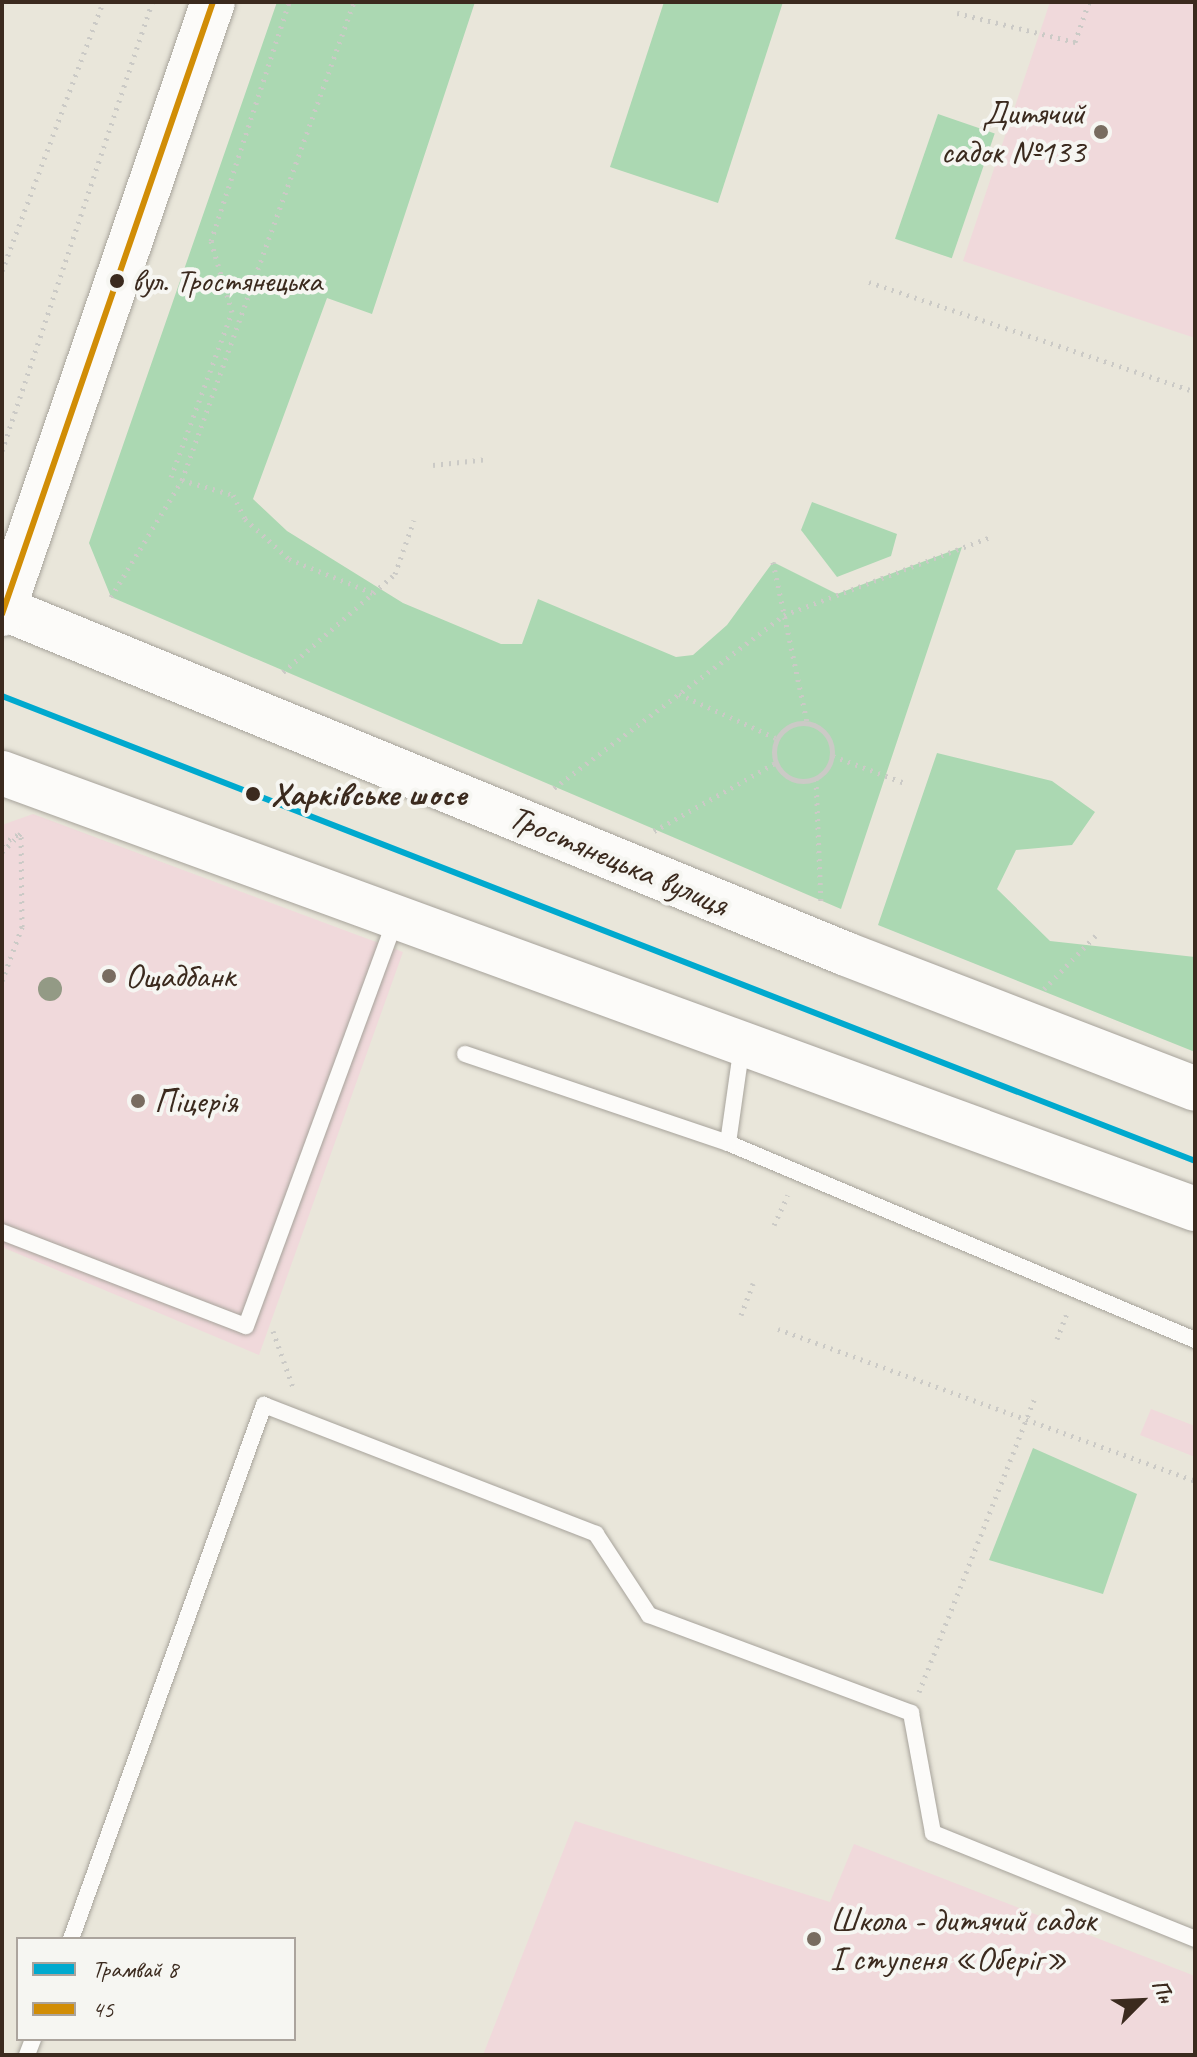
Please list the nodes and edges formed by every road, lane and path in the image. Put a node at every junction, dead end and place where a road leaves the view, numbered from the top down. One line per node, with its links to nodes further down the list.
1 (103, 2): 8 (path)
2 (152, 2): 11 (path)
3 (213, 2): 22 (street)
4 (289, 2): 15 (path)
5 (354, 2): 16 (path)
6 (1089, 2): 7 (path)
7 (957, 13)
8 (2, 271)
9 (869, 282): 10 (path)
10 (1195, 392)
11 (3, 441): 12 (path)
12 (2, 451)
13 (488, 459): 14 (path)
14 (433, 465)
15 (171, 477)
16 (182, 480): 20 (path); 21 (path)
17 (414, 520): 20 (path)
18 (990, 537): 23 (path)
19 (773, 562): 23 (path)
20 (373, 593): 24 (path)
21 (111, 597)
22 (3, 610): 45 (street, Тростянецька вулиця)
23 (784, 615): 25 (path); 26 (path)
24 (283, 672)
25 (678, 694): 27 (path); 33 (path)
26 (807, 722): 27 (path); 28 (path)
27 (776, 738): 29 (path)
28 (833, 756): 31 (path); 32 (path)
29 (775, 763): 31 (path); 34 (path)
30 (2, 773): 39 (street)
31 (816, 779): 38 (path)
32 (905, 783)
33 (554, 788)
34 (654, 831)
35 (21, 833): 36 (path); 37 (path); 41 (path)
36 (2, 844)
37 (2, 852)
38 (821, 901)
39 (395, 922): 43 (street); 50 (lane)
40 (1099, 932): 42 (path)
41 (2, 981)
42 (1042, 991)
43 (742, 1040): 46 (lane); 47 (street)
44 (465, 1054): 46 (lane)
45 (1195, 1089)
46 (728, 1143): 53 (lane)
47 (1195, 1209)
48 (2, 1232): 50 (lane)
49 (753, 1283): 51 (path)
50 (258, 1292): 56 (path)
51 (741, 1315)
52 (778, 1329): 55 (path)
53 (1195, 1340)
54 (1036, 1395): 55 (path)
55 (1027, 1420): 57 (path); 58 (path)
56 (306, 1421): 58 (lane); 59 (lane)
57 (1195, 1481)
58 (911, 1713): 60 (lane)
59 (72, 1937)
60 (1195, 1939)

